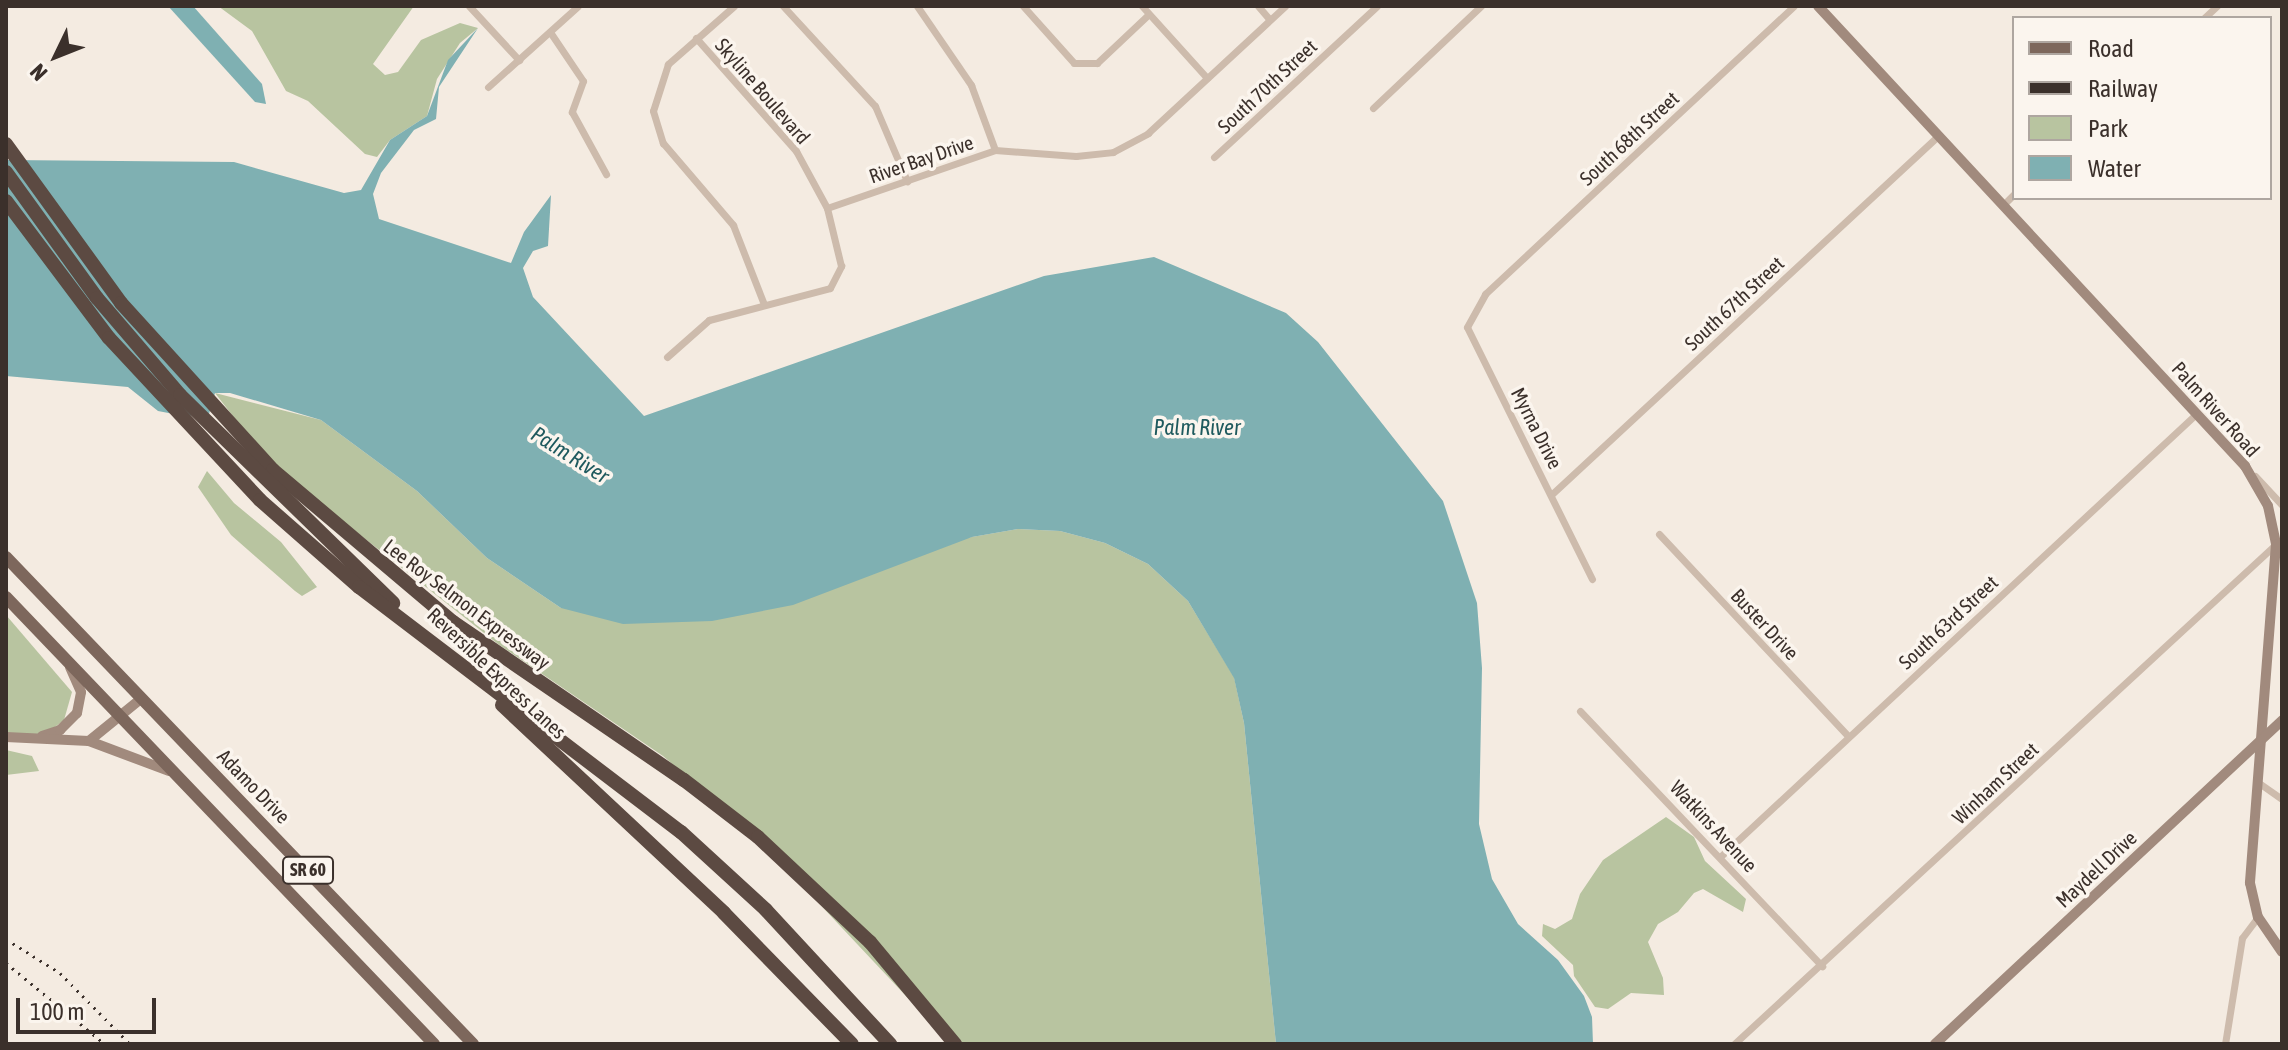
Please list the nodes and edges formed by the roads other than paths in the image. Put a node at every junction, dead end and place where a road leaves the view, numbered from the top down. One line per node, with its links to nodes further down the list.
1 (469, 6): 18 (street)
2 (578, 6): 16 (street)
3 (734, 6): 17 (street)
4 (783, 6): 28 (street)
5 (917, 6): 24 (street)
6 (1023, 6): 14 (street)
7 (1142, 6): 14 (street)
8 (1258, 6): 15 (street)
9 (1285, 6): 15 (street, River Bay Drive)
10 (1377, 6): 25 (street, South 70th Street)
11 (1481, 6): 21 (street)
12 (1794, 6): 33 (street, South 68th Street)
13 (1818, 6): 22 (street, Palm River Road)
14 (1149, 14): 19 (street)
15 (1270, 20): 19 (street, River Bay Drive)
16 (550, 32): 18 (street); 27 (street)
17 (696, 38): 32 (street, Skyline Boulevard); 34 (street)
18 (519, 60): 20 (street)
19 (1207, 78): 24 (street, River Bay Drive)
20 (488, 87)
21 (1373, 108)
22 (1939, 135): 31 (street, Palm River Road); 38 (street, South 67th Street)
23 (6, 144): 69 (highway, Lee Roy Selmon Expressway)
24 (995, 150): 28 (street, River Bay Drive)
25 (1214, 157)
26 (6, 172): 67 (highway, Reversible Express Lanes)
27 (606, 174)
28 (907, 181): 32 (street, River Bay Drive)
29 (2012, 196): 31 (street)
30 (6, 201): 68 (highway)
31 (2003, 205): 36 (street, Palm River Road)
32 (827, 208): 34 (street)
33 (1485, 294): 38 (street, Myrna Drive)
34 (763, 302): 35 (street)
35 (667, 357)
36 (2197, 413): 37 (street, Palm River Road); 50 (street, South 63rd Street)
37 (2245, 466): 39 (street); 41 (street, Palm River Road)
38 (1552, 494): 43 (street, Myrna Drive)
39 (2282, 505)
40 (1659, 534): 50 (street, Buster Drive)
41 (2276, 544): 52 (street, Palm River Road); 63 (street, Winham Street)
42 (6, 557): 46 (main road, Adamo Drive / SR 60)
43 (1592, 579)
44 (6, 597): 45 (main road, SR 60)
45 (68, 661): 48 (main road, SR 60); 53 (street)
46 (140, 696): 48 (street); 59 (main road, Adamo Drive / SR 60)
47 (1580, 711): 58 (street, Watkins Avenue)
48 (122, 717): 54 (street); 55 (main road, SR 60)
49 (2282, 720): 52 (street, Maydell Drive)
50 (1848, 736): 58 (street, South 63rd Street)
51 (6, 737): 53 (street)
52 (2262, 738): 56 (street, Palm River Road); 70 (street, Maydell Drive)
53 (35, 739): 54 (street)
54 (89, 741): 55 (street)
55 (179, 776): 60 (main road, SR 60)
56 (2259, 783): 57 (street); 61 (street, Palm River Road)
57 (2282, 799)
58 (1721, 856): 63 (street, Watkins Avenue)
59 (304, 866): 60 (main road); 66 (main road, Adamo Drive / SR 60)
60 (284, 885): 65 (main road, SR 60)
61 (2258, 917): 62 (street, Palm River Road); 71 (street)
62 (2282, 952)
63 (1822, 966): 64 (street, Winham Street)
64 (1739, 1043)
65 (434, 1044)
66 (473, 1044)
67 (852, 1044)
68 (890, 1044)
69 (955, 1044)
70 (1935, 1044)
71 (2225, 1044)

